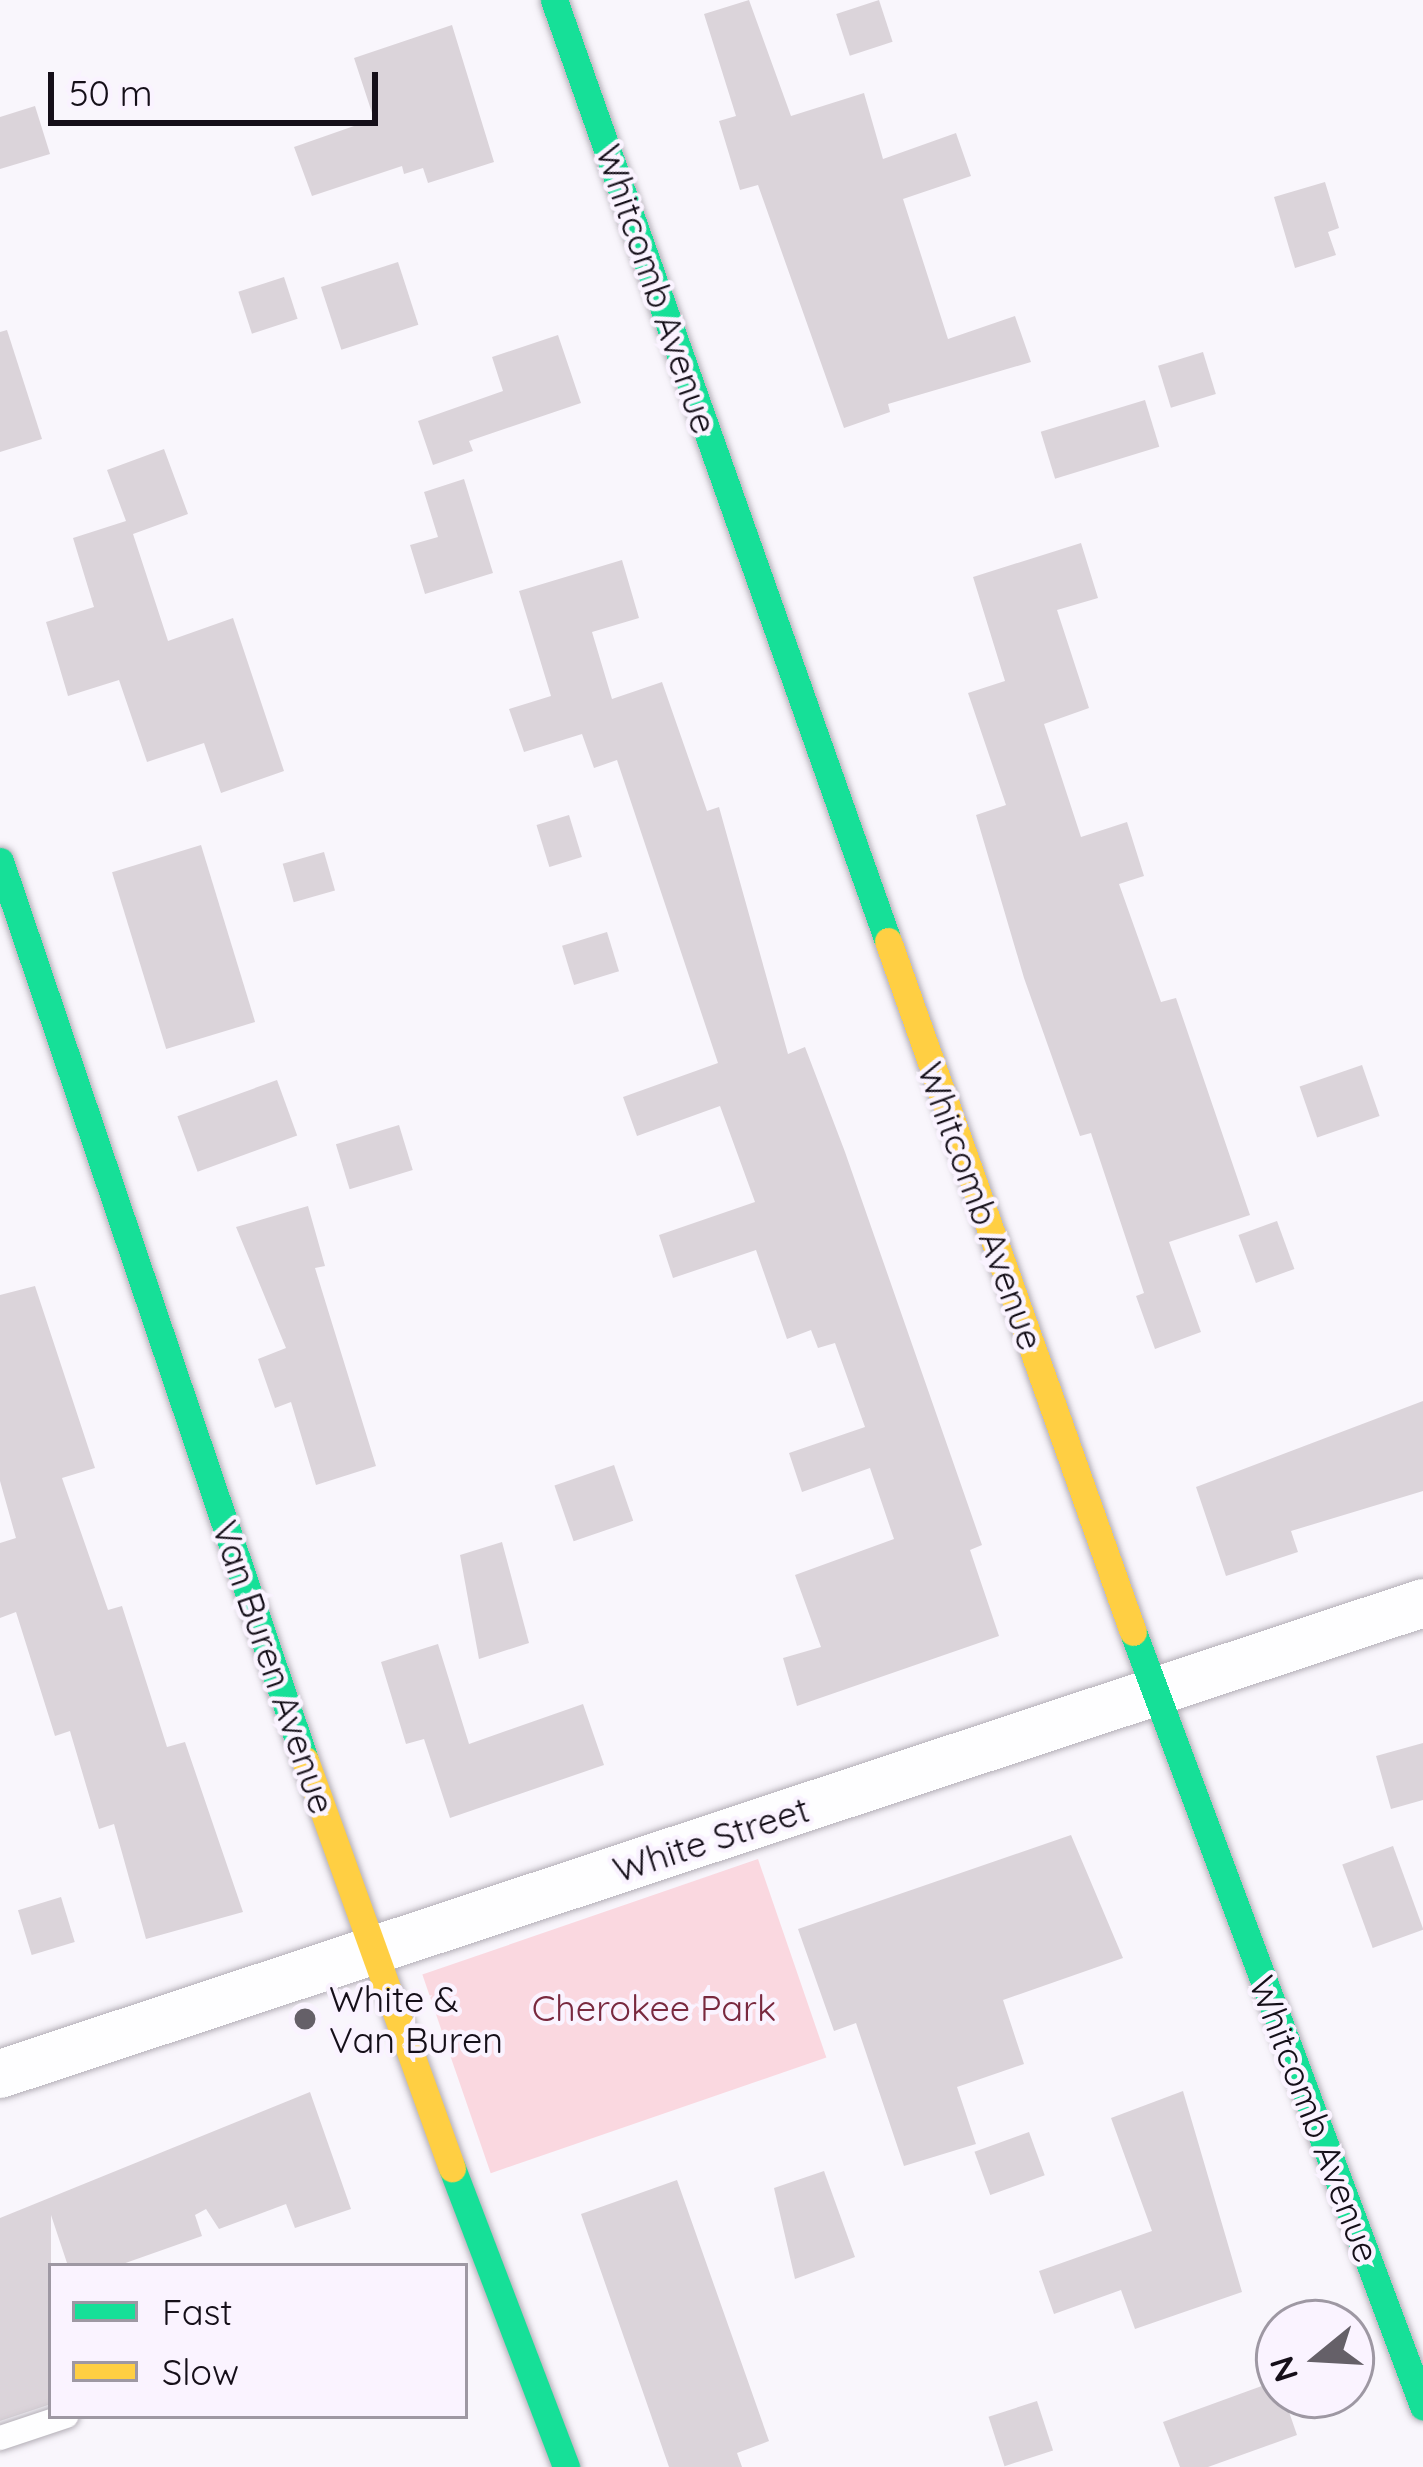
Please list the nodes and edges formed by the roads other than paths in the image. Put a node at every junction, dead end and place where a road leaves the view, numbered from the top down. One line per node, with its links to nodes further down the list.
1 (554, 0): 4 (street, Whitcomb Avenue)
2 (0, 861): 5 (street, Van Buren Avenue)
3 (1423, 1603): 4 (street, White Street)
4 (1154, 1692): 5 (street, White Street); 8 (street, Whitcomb Avenue)
5 (370, 1952): 6 (street, White Street); 7 (street, Van Buren Avenue)
6 (0, 2074)
7 (478, 2276): 11 (street, Van Buren Avenue)
8 (1423, 2406)
9 (57, 2419): 10 (lane)
10 (0, 2438)
11 (566, 2467)

